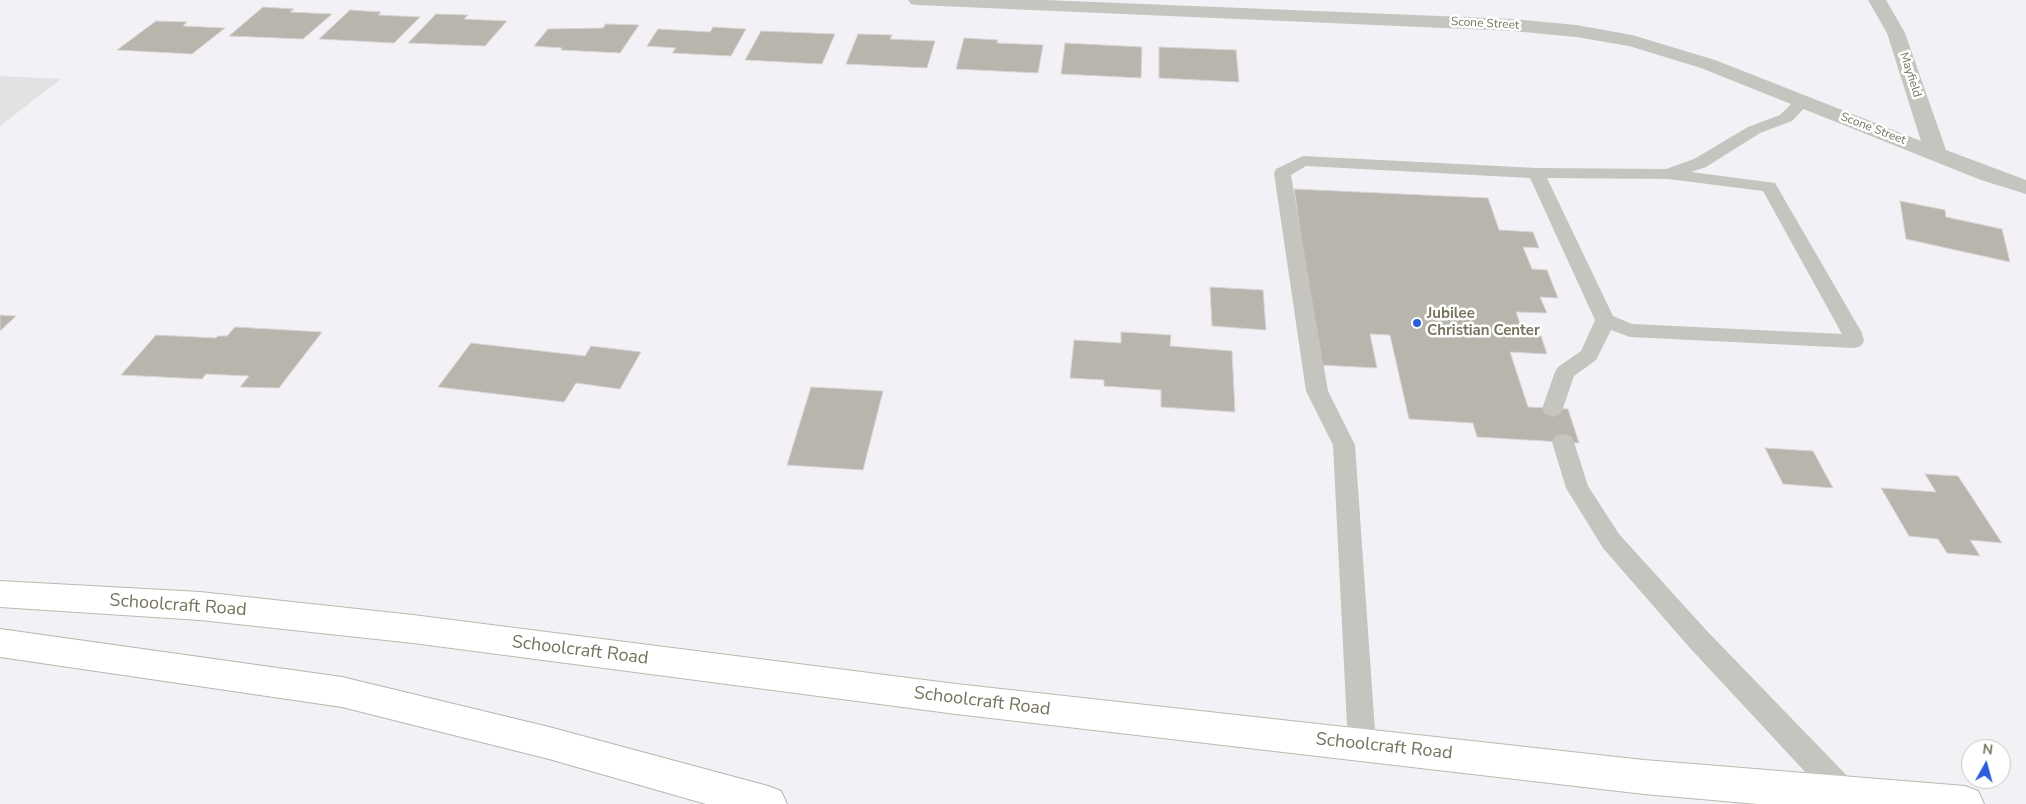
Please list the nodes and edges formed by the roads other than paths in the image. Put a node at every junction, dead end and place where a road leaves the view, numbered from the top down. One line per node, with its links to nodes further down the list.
1 (917, 0): 3 (street, Scone Street)
2 (1877, 0): 4 (street, Mayfield)
3 (1802, 102): 4 (street, Scone Street); 6 (lane)
4 (1936, 153): 7 (street, Scone Street)
5 (1536, 173): 6 (lane); 8 (lane); 13 (lane)
6 (1668, 174): 8 (lane)
7 (2026, 187)
8 (1605, 320): 9 (lane)
9 (1553, 409)
10 (1563, 442): 14 (lane)
11 (0, 594): 13 (main road, Schoolcraft Road)
12 (0, 643): 15 (main road)
13 (1362, 745): 14 (main road, Schoolcraft Road)
14 (1845, 794): 16 (main road, Schoolcraft Road)
15 (768, 804)
16 (1965, 804)

